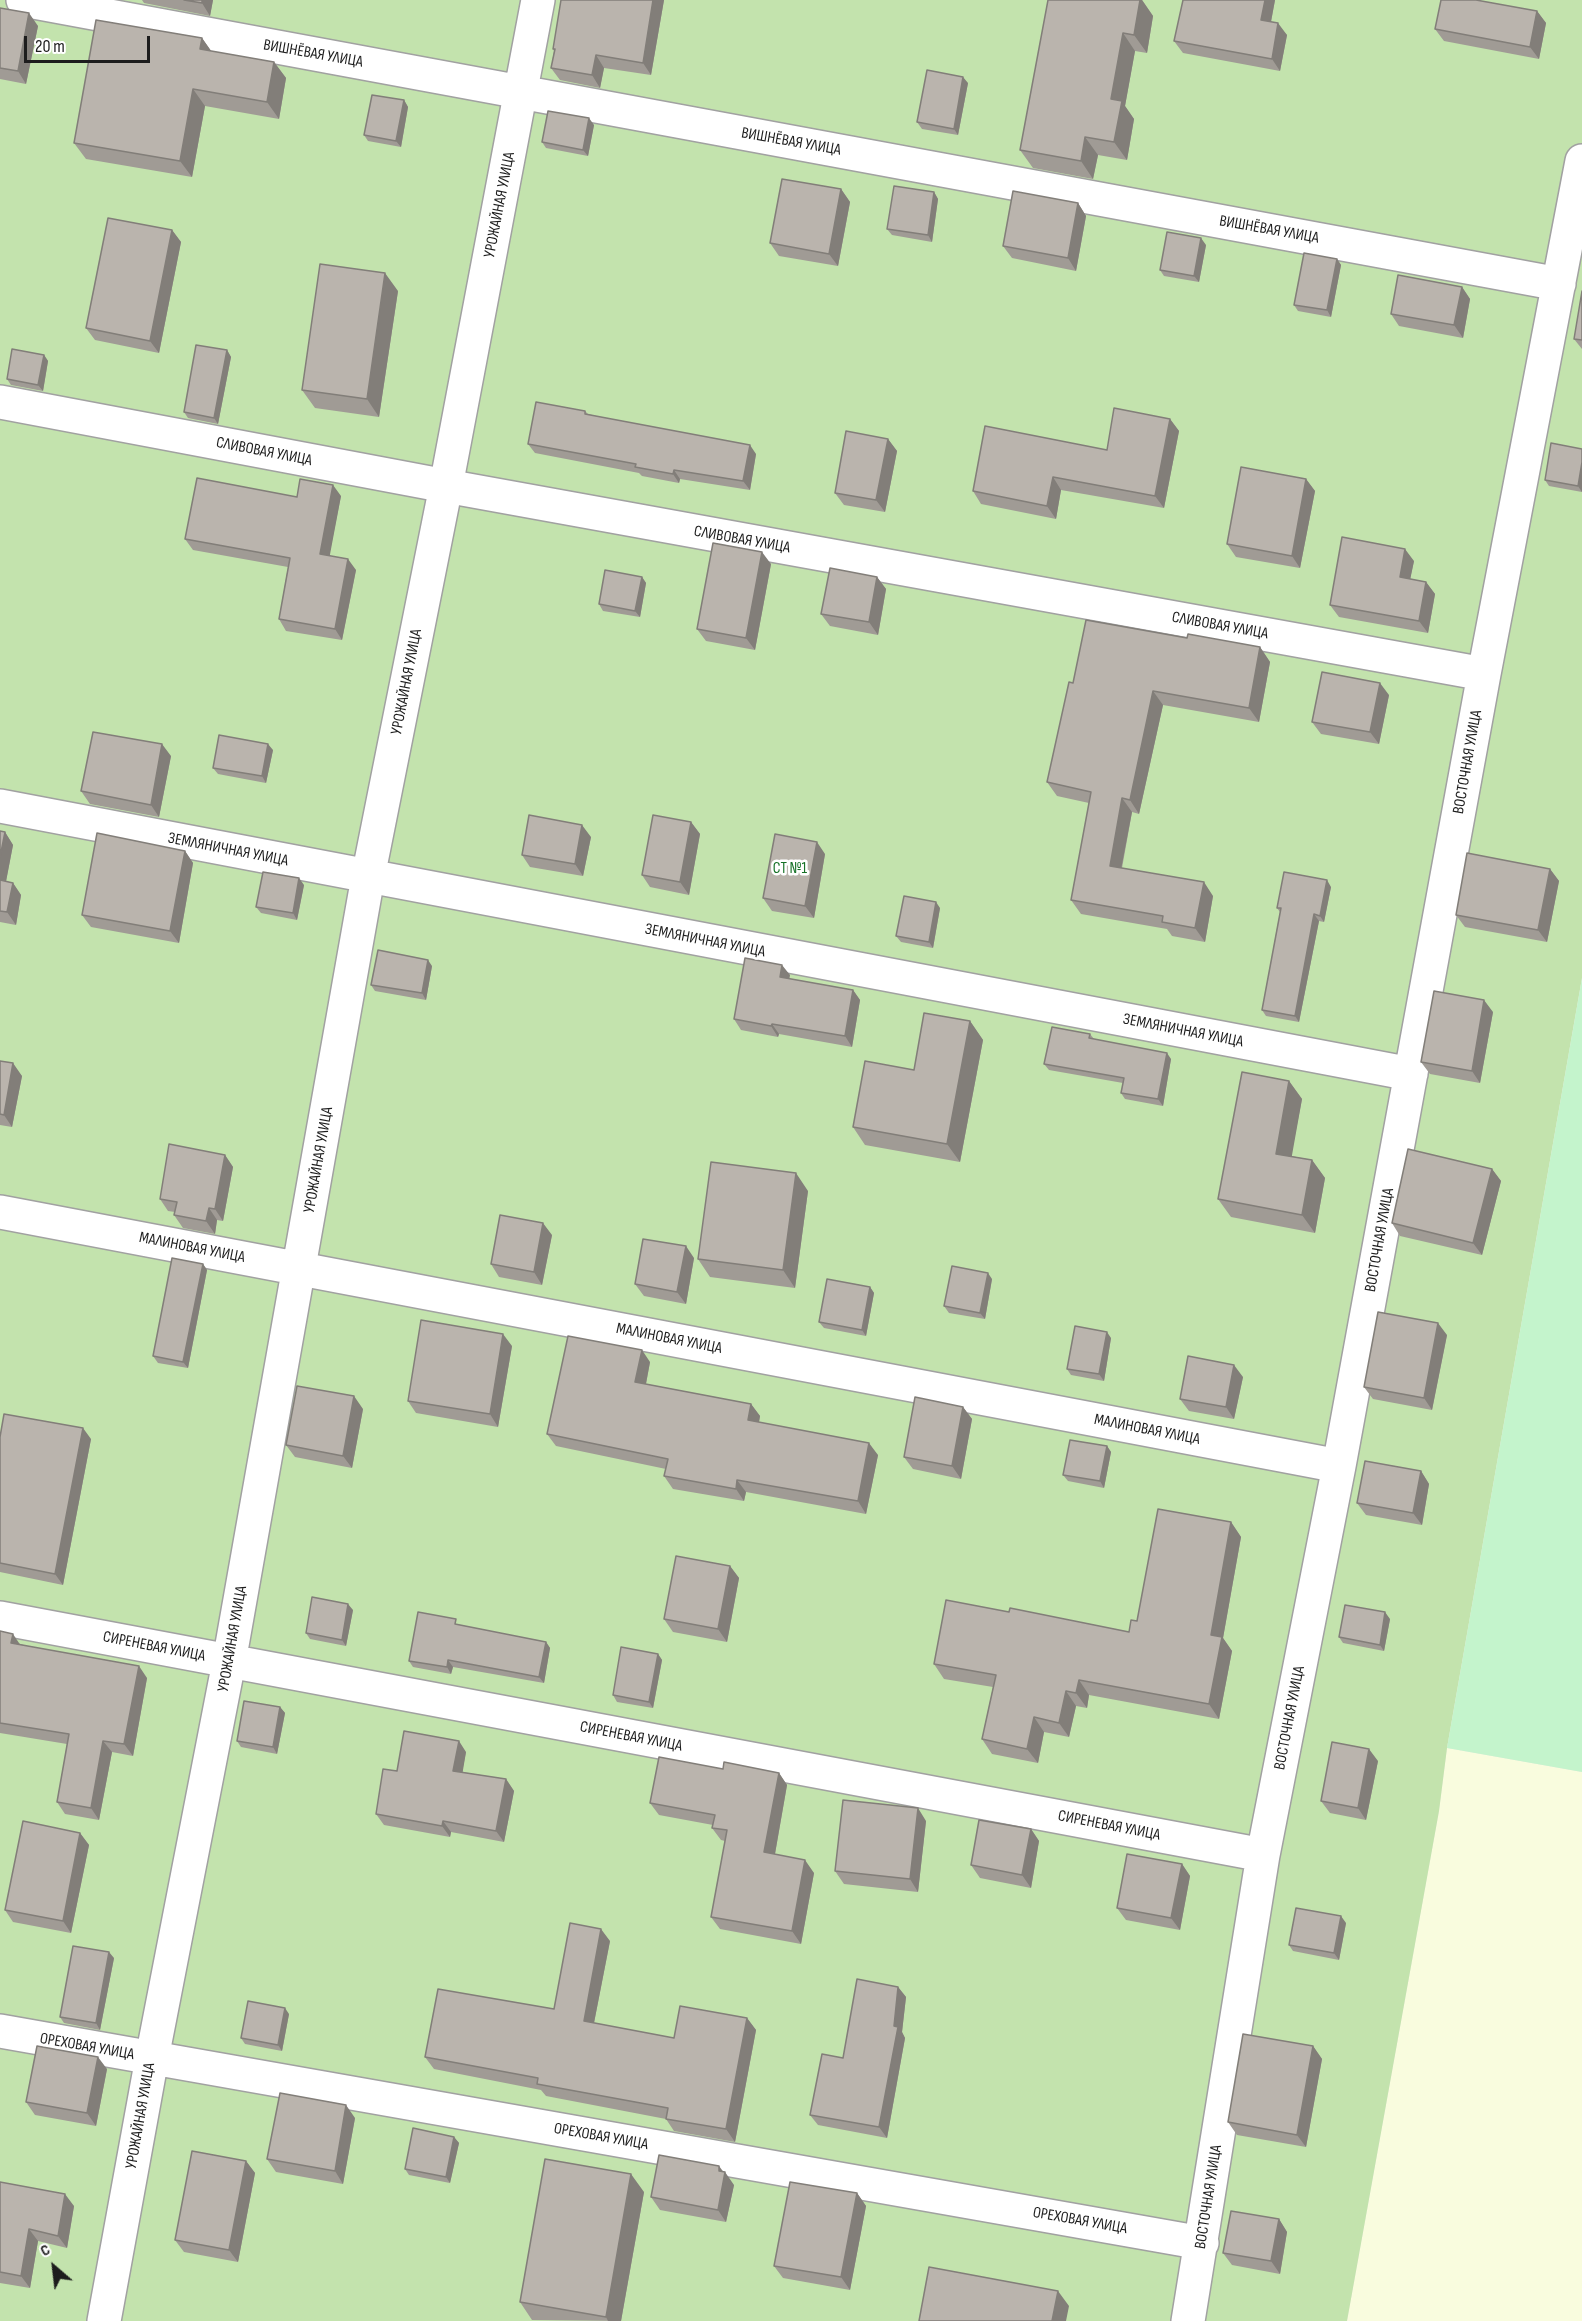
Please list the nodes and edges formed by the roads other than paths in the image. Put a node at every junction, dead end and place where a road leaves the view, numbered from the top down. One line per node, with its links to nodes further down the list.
1 (23, 0): 3 (street, ВИШНЁВАЯ УЛИЦА)
2 (538, 0): 3 (street, УРОЖАЙНАЯ УЛИЦА)
3 (522, 92): 5 (street, ВИШНЁВАЯ УЛИЦА); 7 (street, УРОЖАЙНАЯ УЛИЦА)
4 (1582, 161): 5 (street, ВОСТОЧНАЯ УЛИЦА)
5 (1559, 284): 8 (street, ВОСТОЧНАЯ УЛИЦА)
6 (0, 402): 7 (street, СЛИВОВАЯ УЛИЦА)
7 (446, 486): 8 (street, СЛИВОВАЯ УЛИЦА); 10 (street, УРОЖАЙНАЯ УЛИЦА)
8 (1484, 674): 11 (street, ВОСТОЧНАЯ УЛИЦА)
9 (0, 806): 10 (street, ЗЕМЛЯНИЧНАЯ УЛИЦА)
10 (368, 877): 11 (street, ЗЕМЛЯНИЧНАЯ УЛИЦА); 13 (street, УРОЖАЙНАЯ УЛИЦА)
11 (1411, 1074): 14 (street, ВОСТОЧНАЯ УЛИЦА)
12 (0, 1212): 13 (street, МАЛИНОВАЯ УЛИЦА)
13 (300, 1269): 14 (street, МАЛИНОВАЯ УЛИЦА); 16 (street, УРОЖАЙНАЯ УЛИЦА)
14 (1339, 1466): 17 (street, ВОСТОЧНАЯ УЛИЦА)
15 (0, 1618): 16 (street, СИРЕНЕВАЯ УЛИЦА)
16 (229, 1662): 17 (street, СИРЕНЕВАЯ УЛИЦА); 19 (street, УРОЖАЙНАЯ УЛИЦА)
17 (1263, 1855): 20 (street, ВОСТОЧНАЯ УЛИЦА)
18 (0, 2031): 19 (street, ОРЕХОВАЯ УЛИЦА)
19 (152, 2058): 20 (street, ОРЕХОВАЯ УЛИЦА); 21 (street, УРОЖАЙНАЯ УЛИЦА)
20 (1202, 2242): 22 (street, ВОСТОЧНАЯ УЛИЦА)
21 (104, 2321)
22 (1188, 2321)

